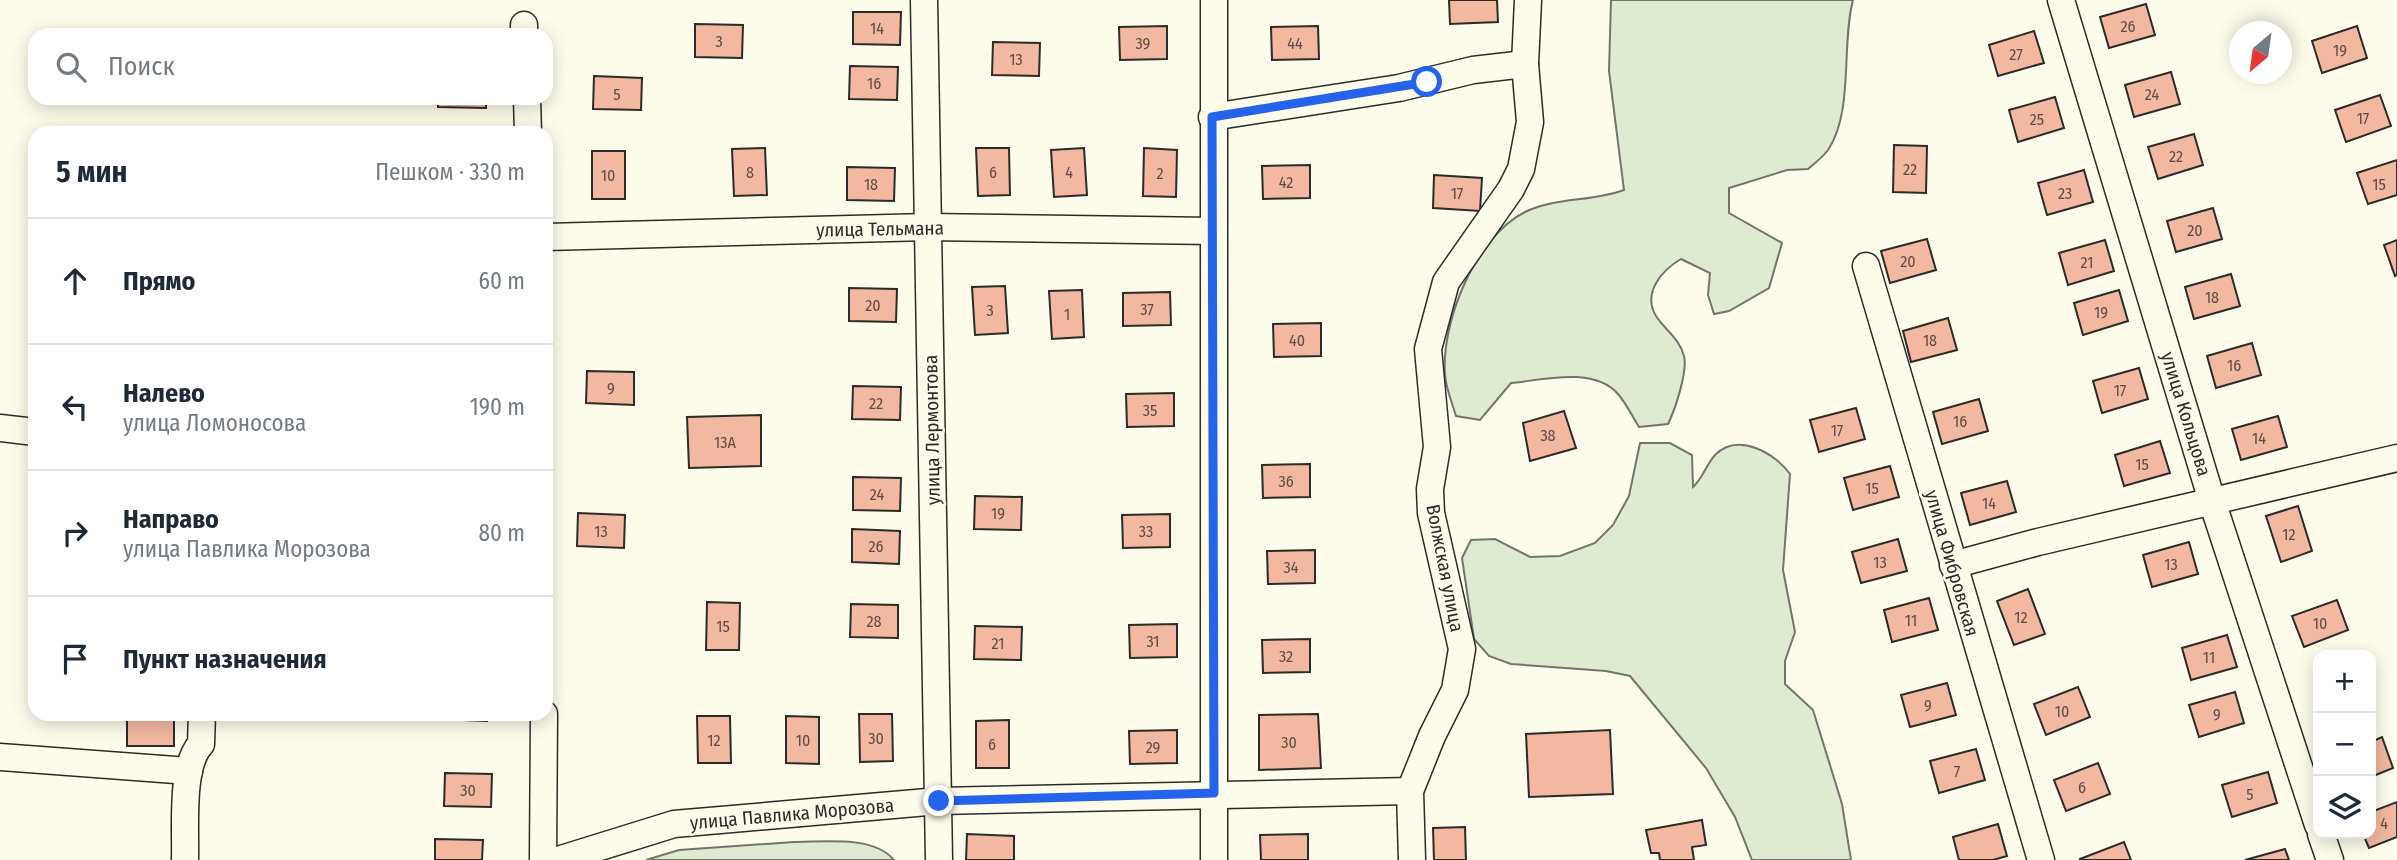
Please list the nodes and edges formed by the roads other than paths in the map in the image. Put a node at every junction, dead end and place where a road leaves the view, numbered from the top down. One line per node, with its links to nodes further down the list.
1 (924, 0): 9 (street, улица Лермонтова)
2 (1214, 0): 7 (street)
3 (1528, 0): 5 (street, Волжская улица)
4 (2061, 0): 16 (street, улица Кольцова)
5 (1525, 64): 7 (street); 22 (street, Волжская улица)
6 (527, 105): 8 (street)
7 (1212, 117): 10 (street)
8 (528, 126)
9 (928, 227): 10 (street, улица Тельмана); 11 (street, улица Тельмана); 24 (street, улица Лермонтова)
10 (1213, 230): 23 (street)
11 (553, 237)
12 (1866, 266): 17 (street, улица Фибровская)
13 (0, 428): 14 (street)
14 (28, 431)
15 (2397, 458): 16 (street)
16 (2212, 501): 17 (street); 25 (street, улица Кольцова)
17 (1953, 565): 33 (street, улица Фибровская)
18 (202, 721): 21 (street)
19 (544, 721): 28 (street)
20 (0, 757): 21 (street)
21 (189, 771): 27 (street)
22 (1410, 791): 23 (street, улица Павлика Морозова); 32 (street, Волжская улица)
23 (1214, 793): 24 (street, улица Павлика Морозова); 31 (street)
24 (939, 801): 29 (street, улица Павлика Морозова); 30 (street, улица Лермонтова)
25 (2313, 810)
26 (2323, 839): 34 (street)
27 (185, 860)
28 (543, 860)
29 (558, 860)
30 (939, 860)
31 (1214, 860)
32 (1412, 860)
33 (2041, 860)
34 (2330, 860)

